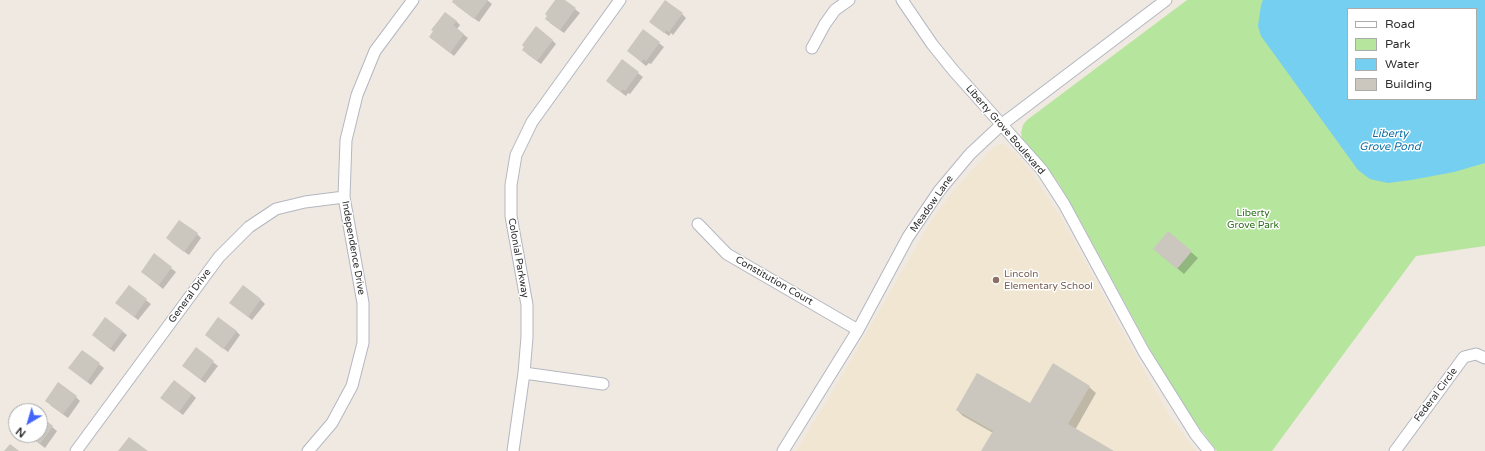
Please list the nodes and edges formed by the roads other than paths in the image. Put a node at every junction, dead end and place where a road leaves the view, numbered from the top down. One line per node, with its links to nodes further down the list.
1 (413, 0): 8 (street, Independence Drive)
2 (620, 0): 12 (street, Colonial Parkway)
3 (849, 0): 6 (street)
4 (902, 0): 7 (street, Liberty Grove Boulevard)
5 (1166, 0): 7 (street, Meadow Lane)
6 (812, 48)
7 (1001, 125): 10 (street, Meadow Lane); 18 (street, Liberty Grove Boulevard)
8 (344, 197): 14 (street, General Drive); 15 (street, Independence Drive)
9 (698, 224): 10 (street, Constitution Court)
10 (858, 330): 17 (street, Meadow Lane)
11 (1485, 358): 19 (street, Federal Circle)
12 (524, 373): 13 (street); 16 (street, Colonial Parkway)
13 (603, 384)
14 (76, 451)
15 (308, 451)
16 (513, 451)
17 (783, 451)
18 (1209, 451)
19 (1395, 451)

